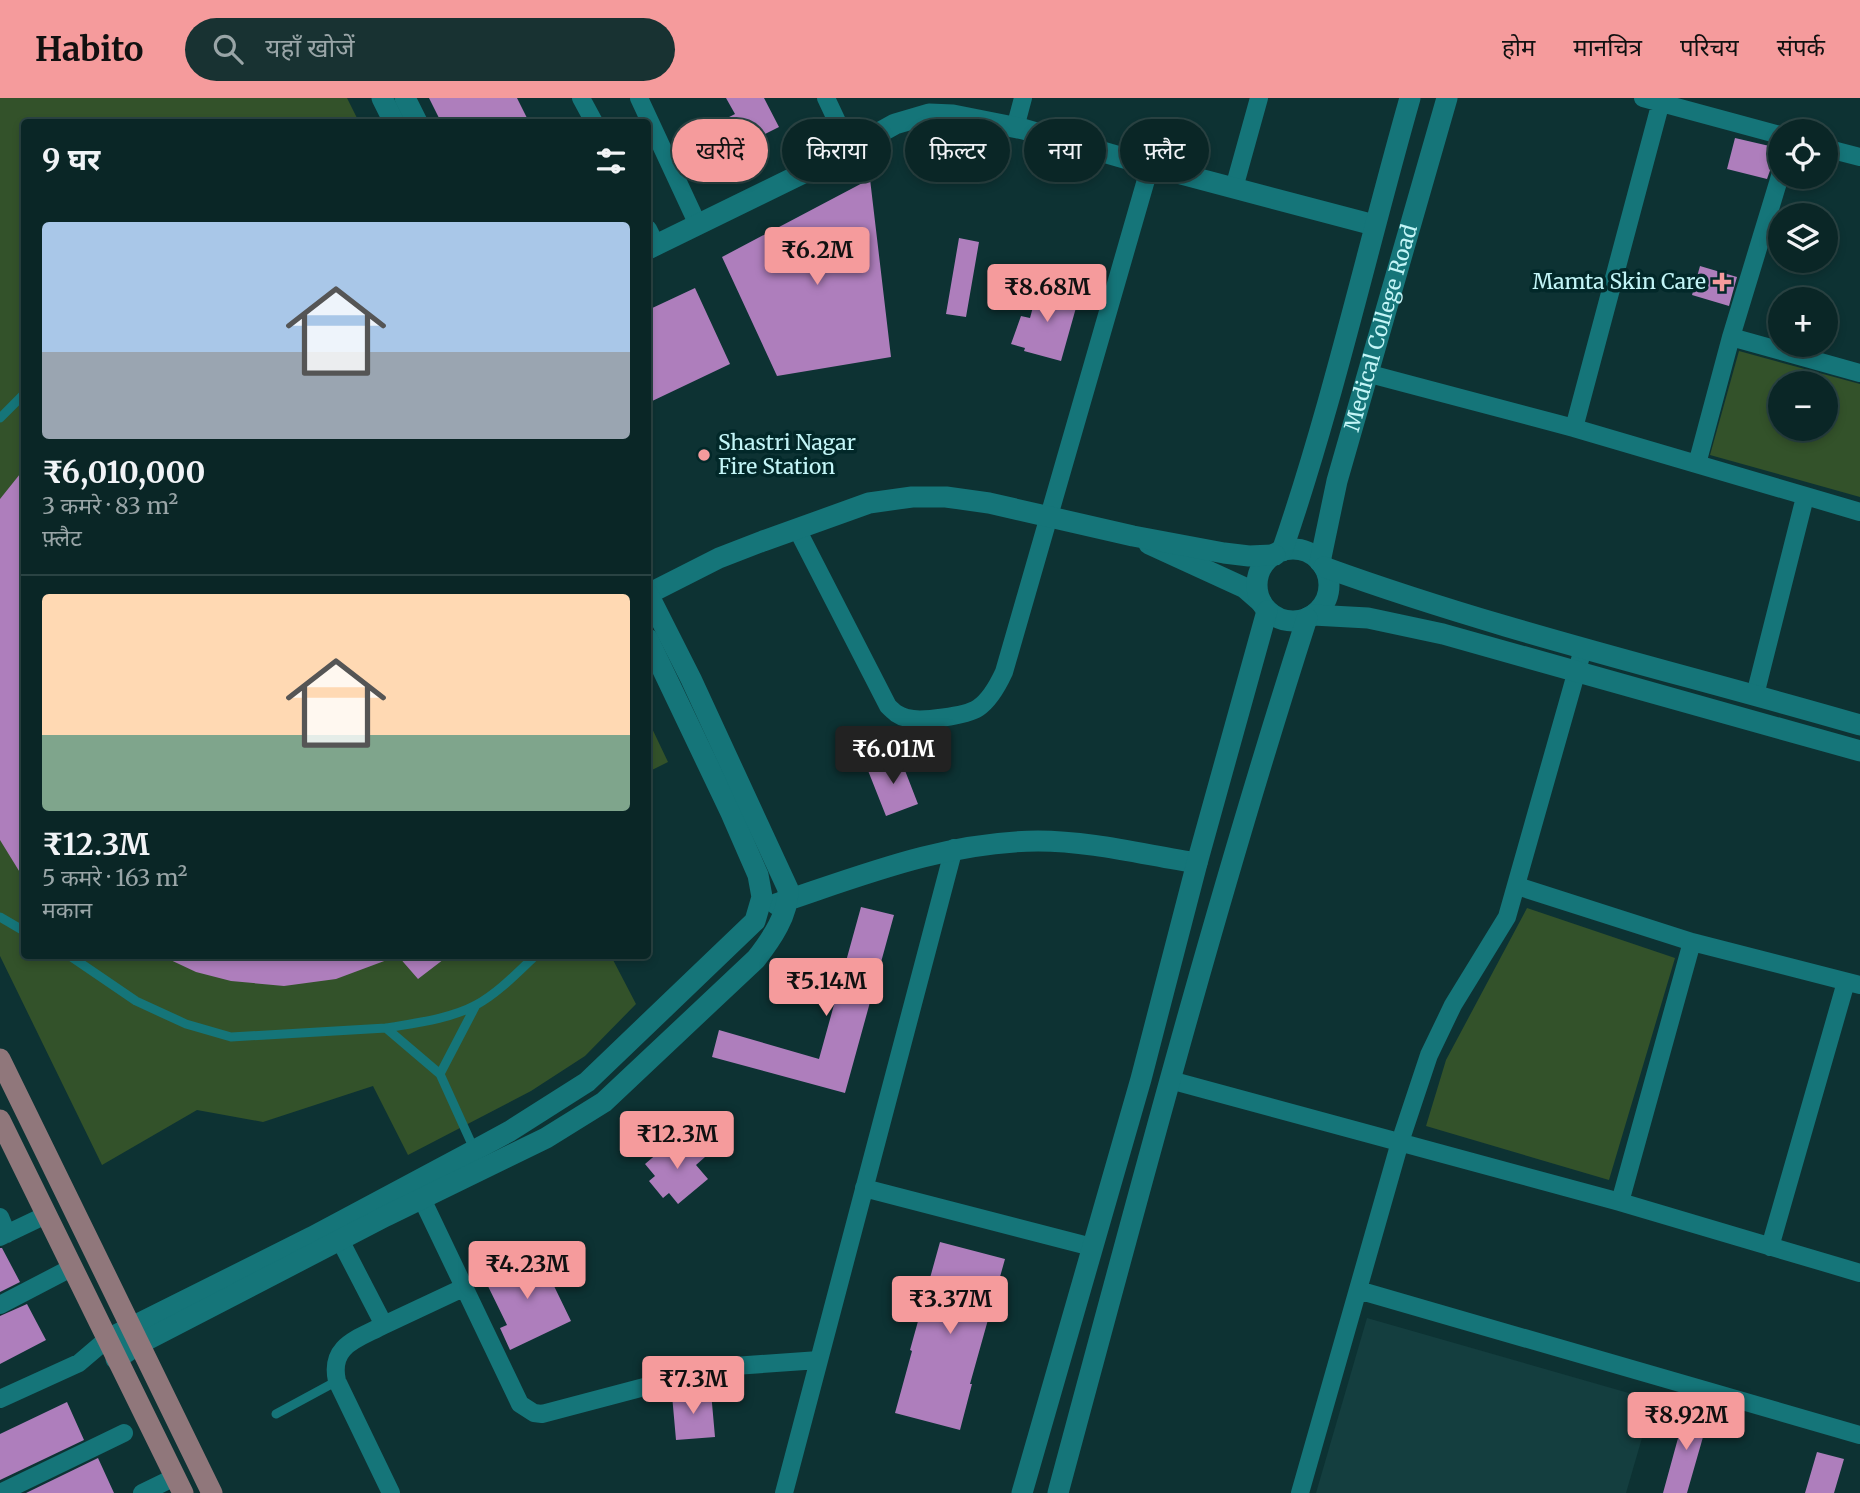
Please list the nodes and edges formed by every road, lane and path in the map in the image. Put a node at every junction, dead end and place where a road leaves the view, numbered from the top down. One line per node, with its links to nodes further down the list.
1 (382, 98): 13 (street)
2 (405, 98): 14 (street)
3 (581, 98): 15 (street)
4 (639, 98): 16 (street)
5 (826, 98): 17 (street)
6 (1023, 98): 20 (street)
7 (1259, 98): 28 (street)
8 (1410, 98): 31 (street, Medical College Road)
9 (1447, 98): 35 (street, Medical College Road)
10 (1643, 98): 11 (street)
11 (1662, 100): 21 (street); 38 (street)
12 (954, 107): 19 (street); 20 (street)
13 (392, 119)
14 (416, 119)
15 (592, 119)
16 (649, 119)
17 (836, 119)
18 (651, 124): 30 (street)
19 (891, 126)
20 (1015, 128): 24 (street)
21 (1768, 131)
22 (1838, 151): 23 (street)
23 (1860, 157)
24 (1120, 158)
25 (1209, 181): 28 (street)
26 (784, 182): 30 (street)
27 (1145, 182): 42 (street)
28 (1234, 188): 31 (street)
29 (1776, 189): 33 (street)
30 (698, 225): 32 (street)
31 (1374, 225): 45 (street, Medical College Road)
32 (651, 241)
33 (1731, 337): 34 (street); 39 (street)
34 (1860, 373)
35 (1370, 374): 38 (street); 46 (street, Medical College Road)
36 (21, 397): 37 (lane)
37 (0, 418)
38 (1574, 428): 39 (street)
39 (1697, 464): 40 (street)
40 (1805, 497): 41 (street); 54 (street)
41 (1860, 512)
42 (1049, 517): 43 (street); 43 (street); 44 (street)
43 (797, 529): 47 (street)
44 (1133, 536): 45 (street); 49 (street)
45 (1279, 553): 46 (street); 49 (street)
46 (1322, 564): 50 (street); 52 (street)
47 (651, 592)
48 (651, 600): 60 (street)
49 (1264, 606): 50 (street); 58 (street)
50 (1310, 617): 53 (street); 72 (street)
51 (651, 645): 61 (street)
52 (1583, 649): 53 (street); 54 (street)
53 (1576, 670): 56 (street); 59 (street)
54 (1755, 695): 55 (street)
55 (1860, 726)
56 (1860, 751)
57 (954, 848): 58 (street); 60 (street); 76 (street)
58 (1197, 863): 83 (street)
59 (1517, 886): 64 (street); 74 (street)
60 (788, 900): 61 (street); 77 (street)
61 (758, 910): 75 (street)
62 (0, 917): 63 (lane)
63 (21, 929)
64 (1692, 942): 67 (street); 78 (street)
65 (74, 959): 69 (lane)
66 (532, 959): 68 (lane)
67 (1853, 983): 84 (street)
68 (476, 1005): 69 (lane); 71 (lane)
69 (386, 1028): 71 (lane)
70 (0, 1059): 91 (main road)
71 (440, 1074): 75 (lane)
72 (1170, 1080): 74 (street); 107 (street)
73 (0, 1120): 79 (main road)
74 (1401, 1142): 78 (street); 88 (street)
75 (475, 1150): 91 (street)
76 (864, 1188): 83 (street); 93 (street)
77 (422, 1199): 82 (street); 87 (street)
78 (1620, 1202): 84 (street)
79 (46, 1215): 81 (street); 85 (main road)
80 (0, 1217): 81 (street)
81 (4, 1235)
82 (340, 1240): 90 (street); 91 (street)
83 (1092, 1247): 106 (street)
84 (1770, 1247): 86 (street)
85 (71, 1268): 89 (street); 92 (main road)
86 (1860, 1273)
87 (464, 1287): 90 (street); 93 (street)
88 (1358, 1290): 98 (street); 100 (street)
89 (0, 1305)
90 (384, 1325): 94 (street)
91 (134, 1336): 92 (street); 103 (main road)
92 (111, 1349): 95 (street); 99 (main road)
93 (819, 1360): 105 (street)
94 (337, 1381): 96 (lane); 104 (street)
95 (0, 1399)
96 (276, 1414)
97 (124, 1433): 101 (street)
98 (1860, 1435)
99 (179, 1485): 102 (street)
100 (1303, 1492)
101 (0, 1493)
102 (142, 1493)
103 (212, 1493)
104 (391, 1493)
105 (784, 1493)
106 (1022, 1493)
107 (1058, 1493)

